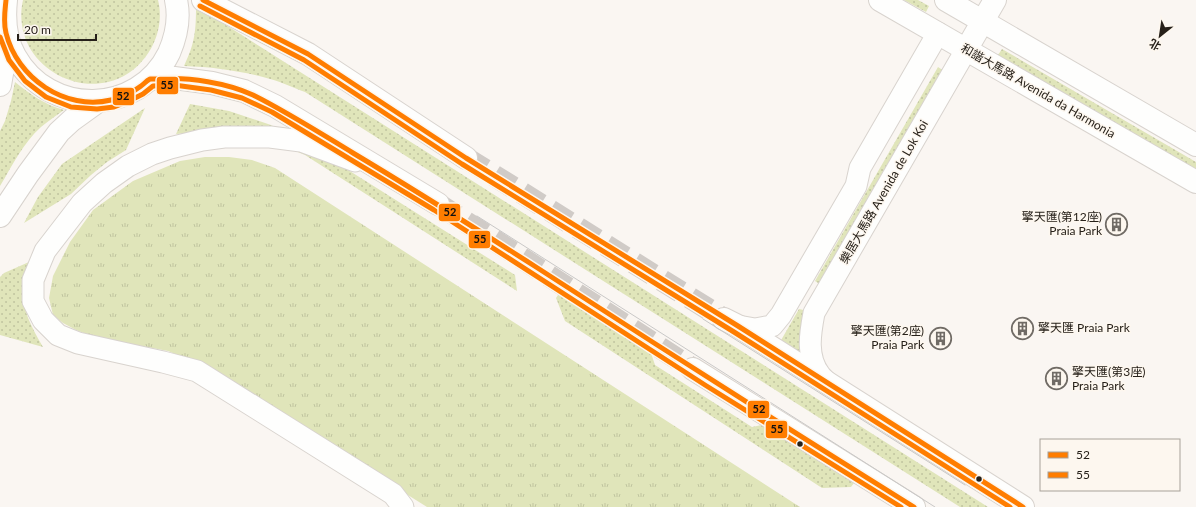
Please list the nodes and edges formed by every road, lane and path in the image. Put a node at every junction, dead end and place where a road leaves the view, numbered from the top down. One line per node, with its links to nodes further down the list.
1 (6, 0): 8 (main road)
2 (176, 0): 11 (main road)
3 (203, 0): 15 (main road)
4 (880, 0): 9 (main road, 和諧大馬路 Avenida da Harmonia)
5 (995, 0): 7 (main road, 樂居大馬路 Avenida de Lok Koi)
6 (952, 2): 7 (main road); 9 (main road)
7 (982, 21): 10 (main road, 樂居大馬路 Avenida de Lok Koi); 14 (main road)
8 (6, 33): 12 (main road); 13 (main road)
9 (938, 33): 10 (main road, 和諧大馬路 Avenida da Harmonia); 20 (street)
10 (966, 50): 17 (main road, 和諧大馬路 Avenida da Harmonia); 22 (street, 樂居大馬路 Avenida de Lok Koi)
11 (150, 79): 13 (main road); 16 (main road)
12 (0, 84)
13 (97, 102): 19 (main road)
14 (1196, 145)
15 (466, 158)
16 (378, 169): 18 (main road); 23 (street)
17 (1196, 182)
18 (438, 204)
19 (0, 216)
20 (731, 323): 22 (main road)
21 (693, 369): 24 (main road)
22 (833, 386): 25 (main road)
23 (402, 507)
24 (914, 507)
25 (1023, 507)

